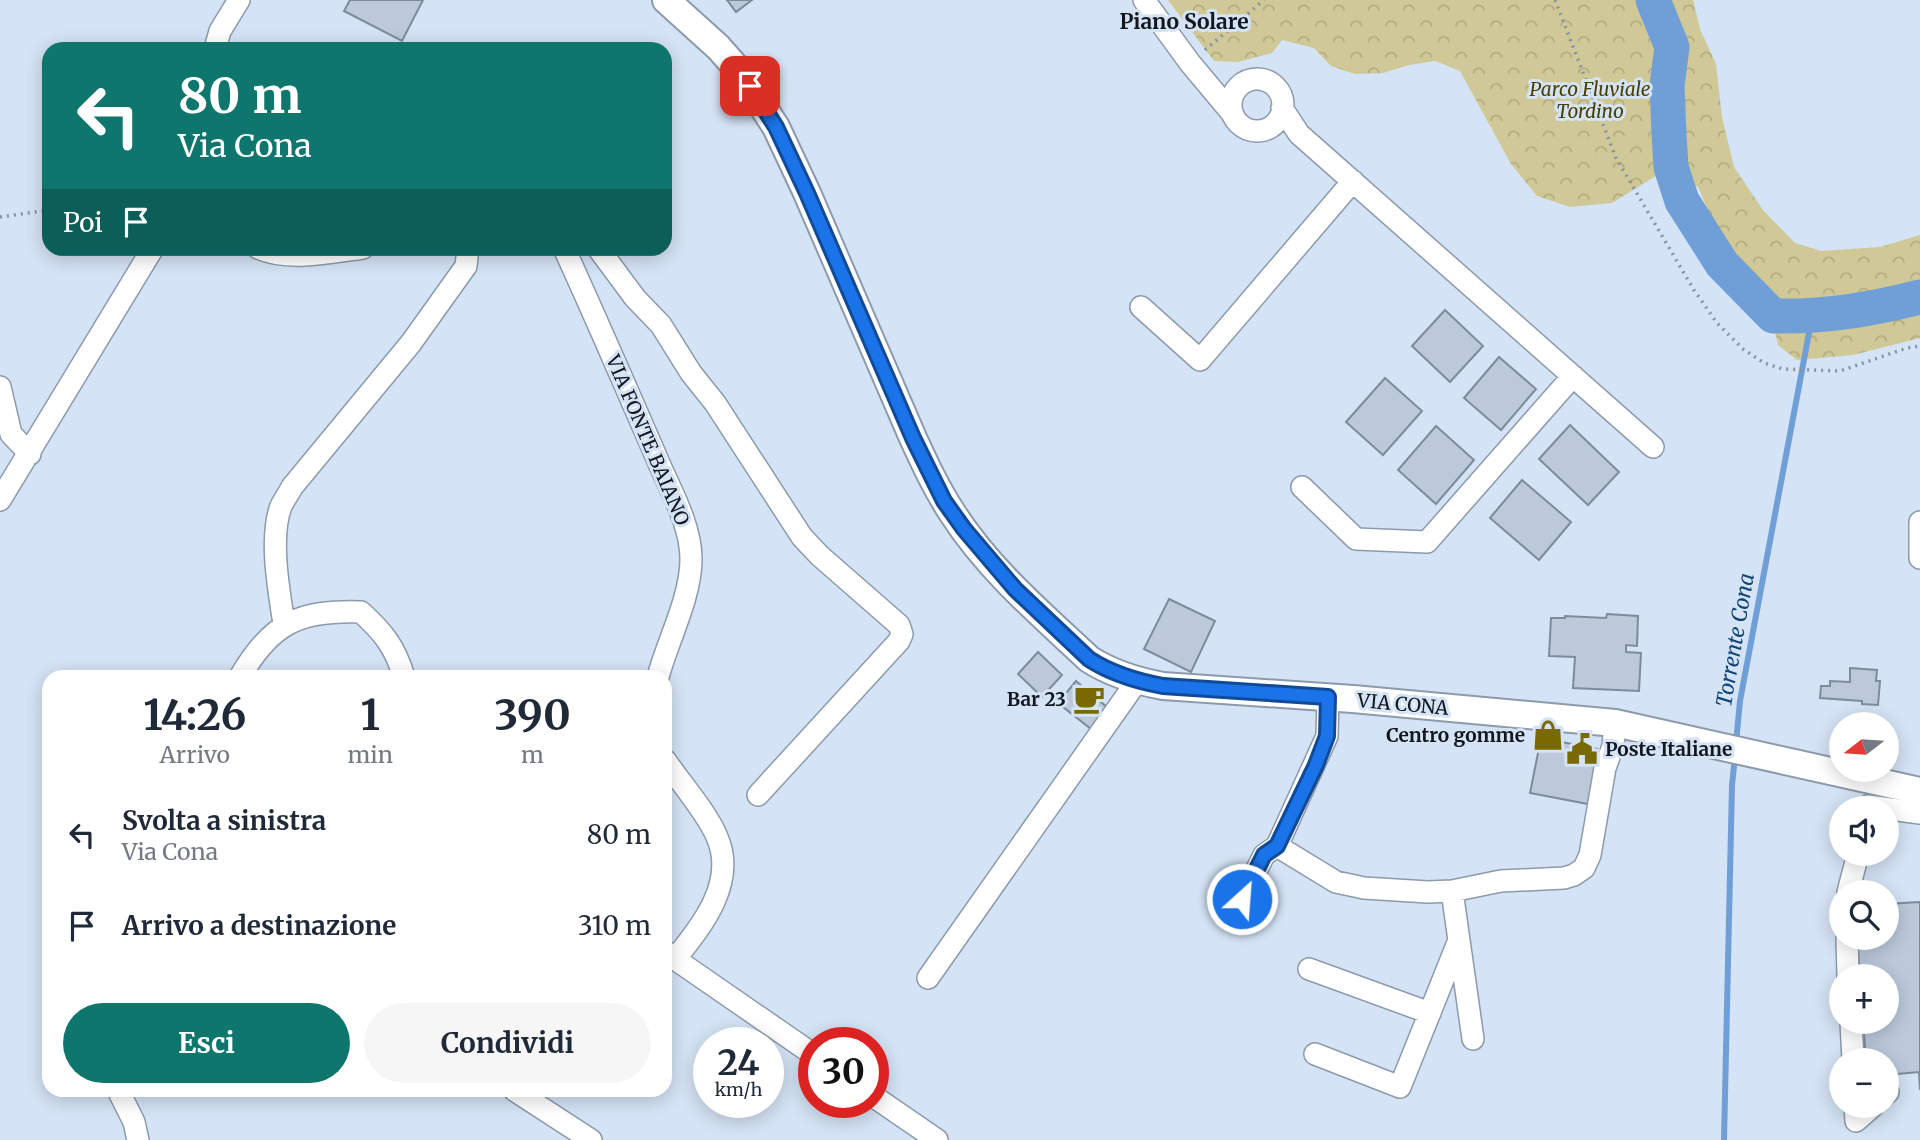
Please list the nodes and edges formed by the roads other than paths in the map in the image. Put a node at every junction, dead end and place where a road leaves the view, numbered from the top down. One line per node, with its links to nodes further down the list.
1 (239, 0): 4 (street)
2 (666, 0): 27 (main road, VIA CONA)
3 (1144, 0): 5 (street)
4 (217, 42)
5 (1210, 86): 6 (street); 7 (street)
6 (1239, 86): 7 (street); 8 (street)
7 (1231, 112): 8 (street)
8 (1278, 117): 9 (street)
9 (1353, 181): 14 (street); 15 (street)
10 (148, 256): 18 (street)
11 (467, 256): 23 (street)
12 (568, 256): 26 (street, VIA FONTE BAIANO)
13 (604, 256): 32 (street)
14 (1141, 307)
15 (1573, 376): 17 (street); 19 (street)
16 (0, 387): 18 (street)
17 (1653, 447)
18 (30, 454): 20 (street)
19 (1302, 487)
20 (0, 500)
21 (1920, 522): 22 (street)
22 (1920, 558)
23 (284, 624): 24 (street); 25 (street)
24 (244, 670)
25 (402, 670)
26 (660, 670)
27 (1137, 681): 28 (main road, VIA CONA); 44 (street)
28 (1328, 697): 29 (main road, VIA CONA); 37 (street)
29 (1622, 724): 33 (main road, VIA CONA); 38 (street)
30 (672, 770): 41 (street)
31 (1920, 791): 34 (main road, VIA CONA); 36 (street)
32 (758, 795)
33 (1868, 796)
34 (1884, 796)
35 (1899, 806): 36 (street)
36 (1920, 812)
37 (1277, 846): 38 (street); 39 (street)
38 (1452, 891): 40 (street)
39 (1242, 899)
40 (1458, 940): 45 (street); 46 (street)
41 (672, 953)
42 (672, 956): 47 (street)
43 (1309, 969): 45 (street)
44 (928, 978)
45 (1430, 1013): 48 (street)
46 (1473, 1039)
47 (798, 1044)
48 (1315, 1054)
49 (122, 1097): 52 (street)
50 (525, 1097): 53 (street)
51 (889, 1107): 54 (street)
52 (138, 1140)
53 (591, 1140)
54 (937, 1140)

